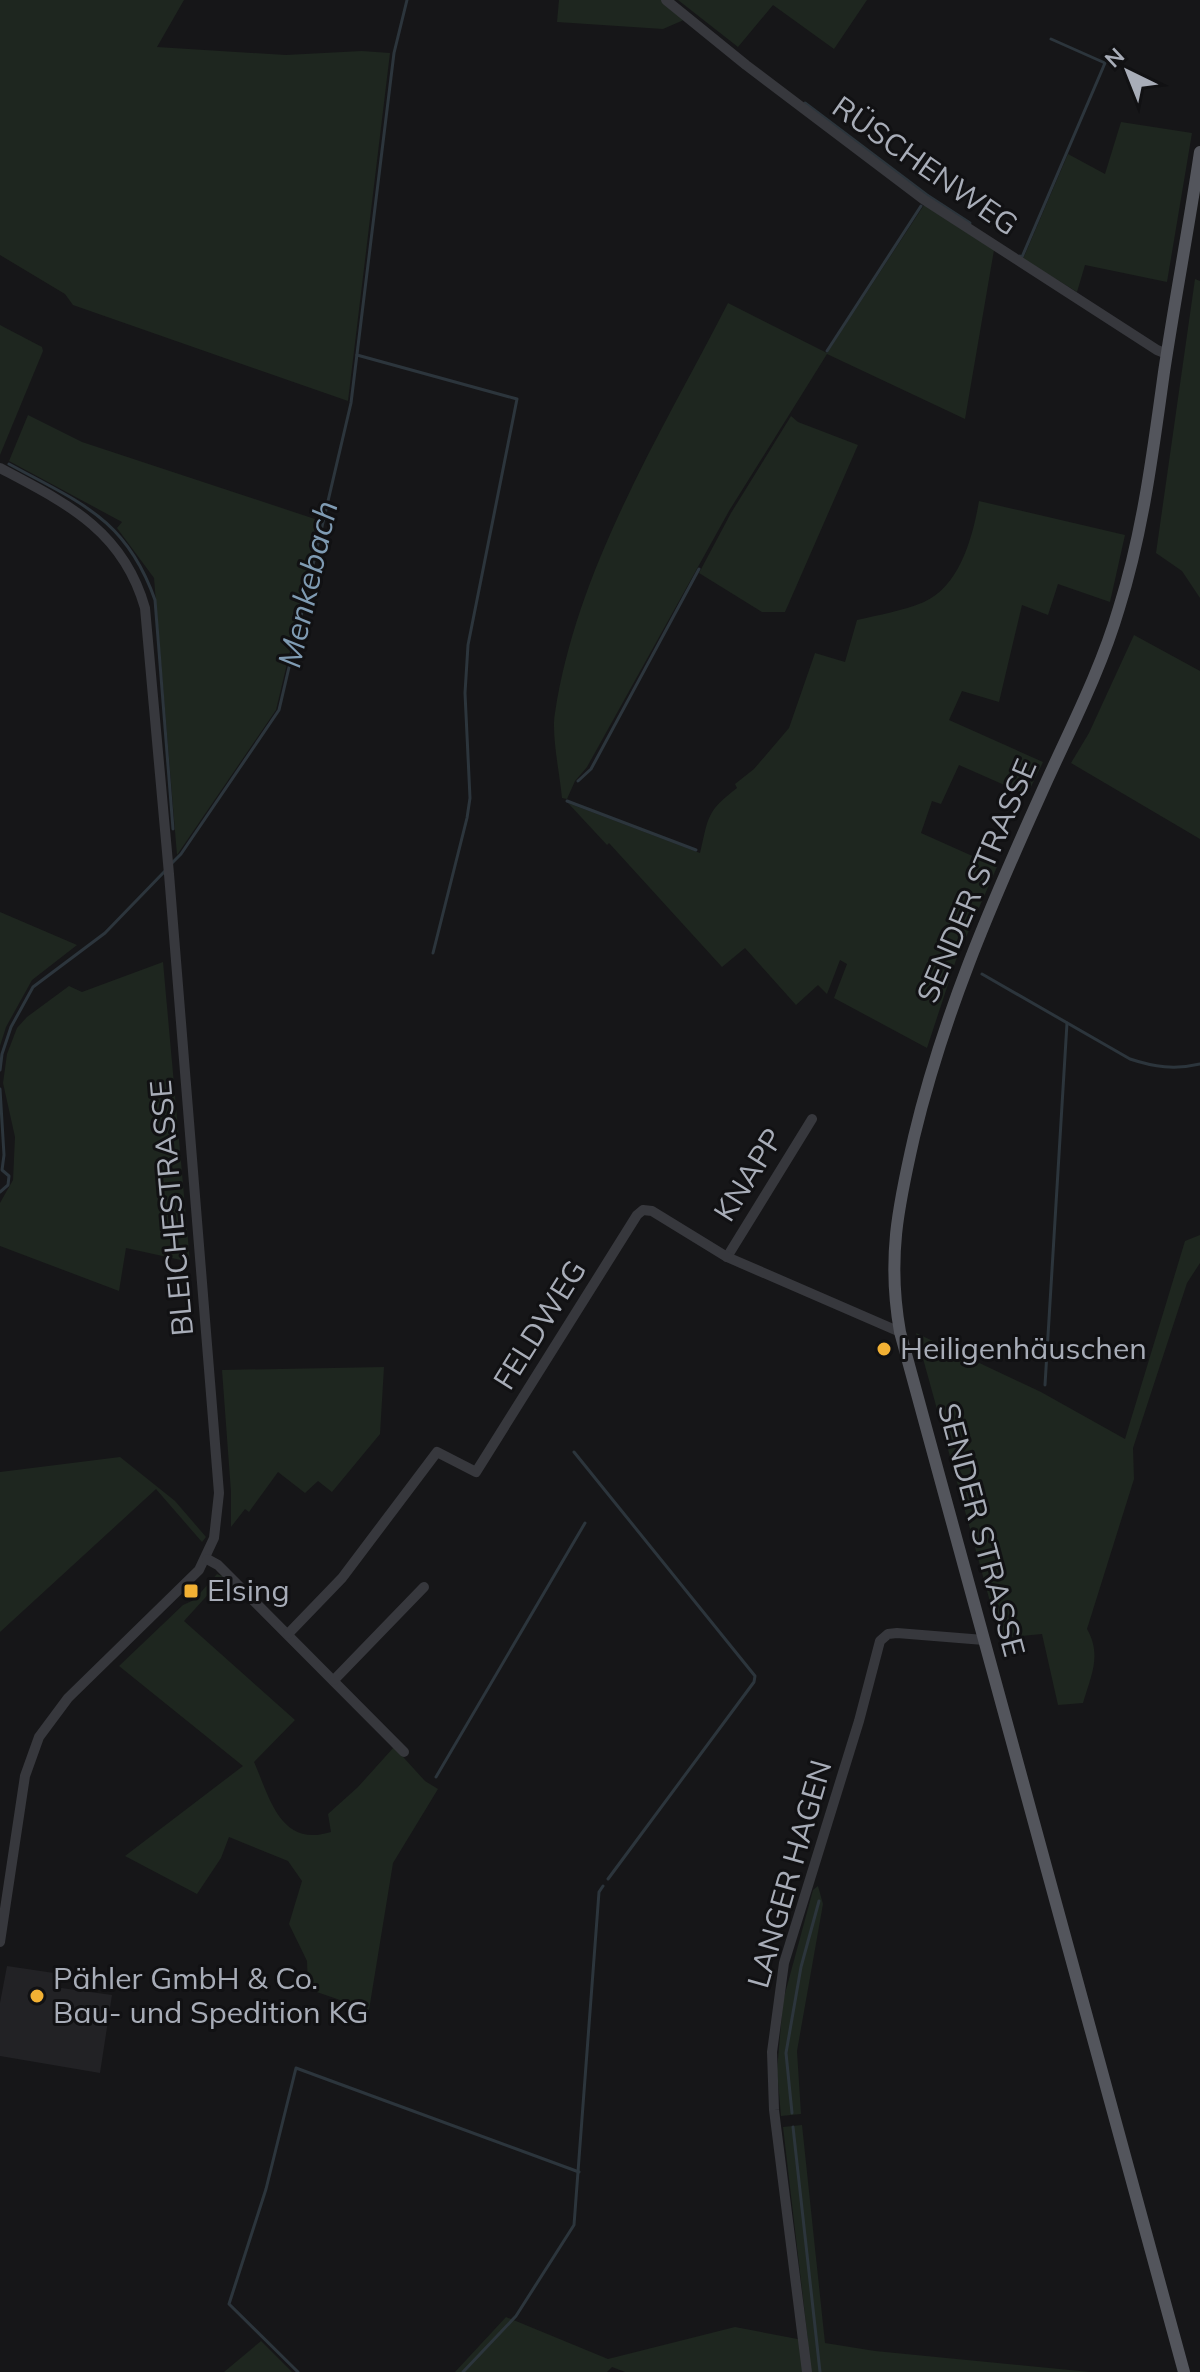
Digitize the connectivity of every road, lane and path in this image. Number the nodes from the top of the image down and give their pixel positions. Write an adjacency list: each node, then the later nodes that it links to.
1 (666, 0): 3 (street, RÜSCHENWEG)
2 (1200, 152): 3 (main road, SENDER STRASSE)
3 (1167, 354): 8 (main road, SENDER STRASSE)
4 (3, 469): 5 (street); 9 (street, BLEICHESTRASSE)
5 (0, 483)
6 (812, 1119): 7 (street, KNAPP)
7 (727, 1257): 8 (street, FELDWEG); 11 (street, FELDWEG)
8 (900, 1332): 12 (main road, SENDER STRASSE)
9 (207, 1559): 11 (street); 15 (street, BLEICHESTRASSE)
10 (424, 1587): 13 (street)
11 (288, 1634): 13 (street)
12 (984, 1640): 16 (street, LANGER HAGEN); 17 (main road, SENDER STRASSE)
13 (334, 1680): 14 (street)
14 (404, 1752)
15 (0, 1942)
16 (807, 2372)
17 (1184, 2372)

